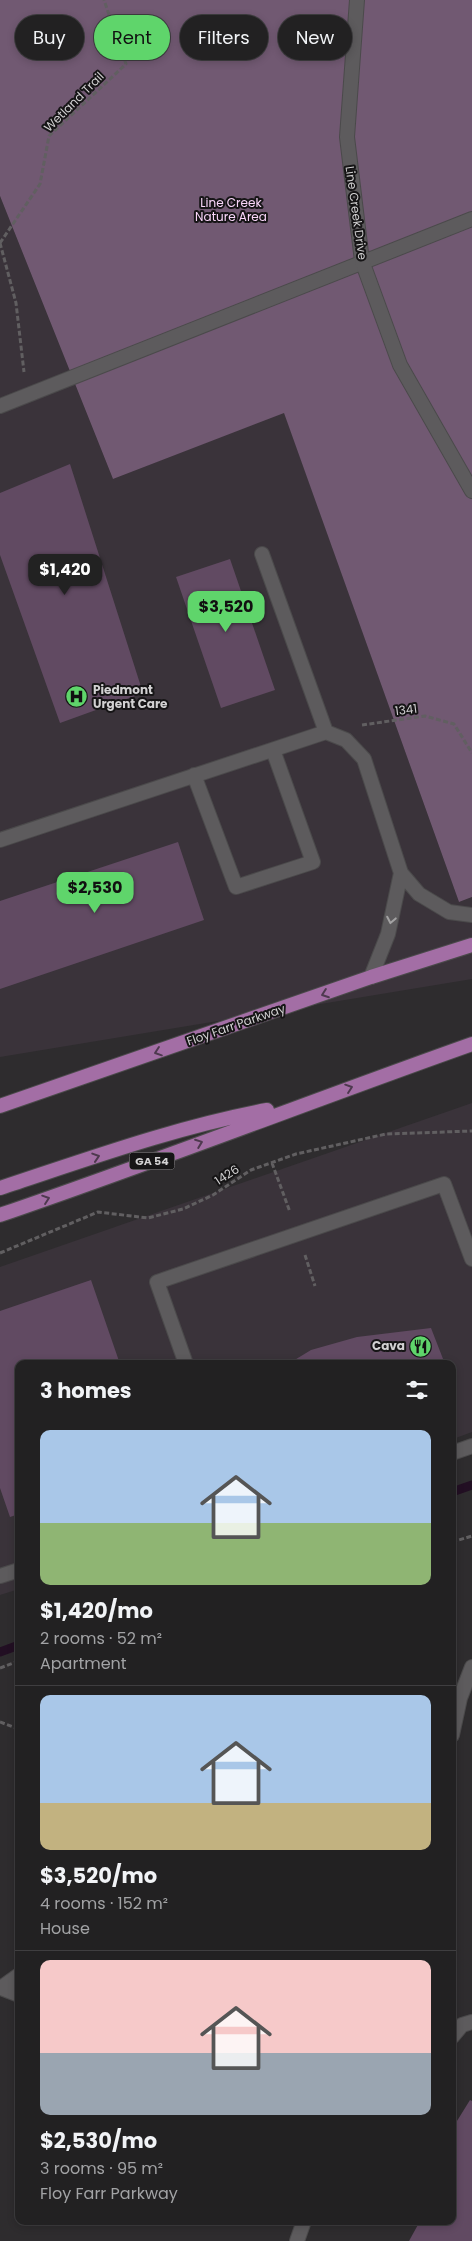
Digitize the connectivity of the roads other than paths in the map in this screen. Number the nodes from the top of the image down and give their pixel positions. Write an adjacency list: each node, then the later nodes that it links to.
1 (357, 0): 3 (street, Line Creek Drive)
2 (472, 219): 3 (street)
3 (362, 261): 4 (street); 5 (street, Line Creek Drive)
4 (0, 406)
5 (472, 491)
6 (262, 554): 7 (street)
7 (326, 732): 8 (street); 11 (street)
8 (273, 750): 9 (street); 9 (street)
9 (194, 775): 10 (street)
10 (0, 840)
11 (400, 873): 12 (street); 14 (street, one-way to 14)
12 (472, 915)
13 (472, 945): 14 (main road, Floy Farr Parkway)
14 (371, 977): 17 (main road, Floy Farr Parkway, one-way to 17)
15 (472, 1044): 16 (main road, GA 54, one-way to 15)
16 (302, 1104): 18 (main road, GA 54, one-way to 16); 19 (main road, GA 54, one-way to 16)
17 (0, 1106)
18 (0, 1188)
19 (0, 1215)
20 (472, 1259): 21 (street)
21 (185, 1360)
22 (472, 1446): 23 (street)
23 (456, 1452)
24 (15, 1571): 25 (street)
25 (0, 1576)
26 (472, 1667): 27 (street)
27 (456, 1697)
28 (15, 1979): 29 (street)
29 (1, 1988): 30 (street)
30 (15, 1993)
31 (303, 2225): 32 (street)
32 (297, 2241)

